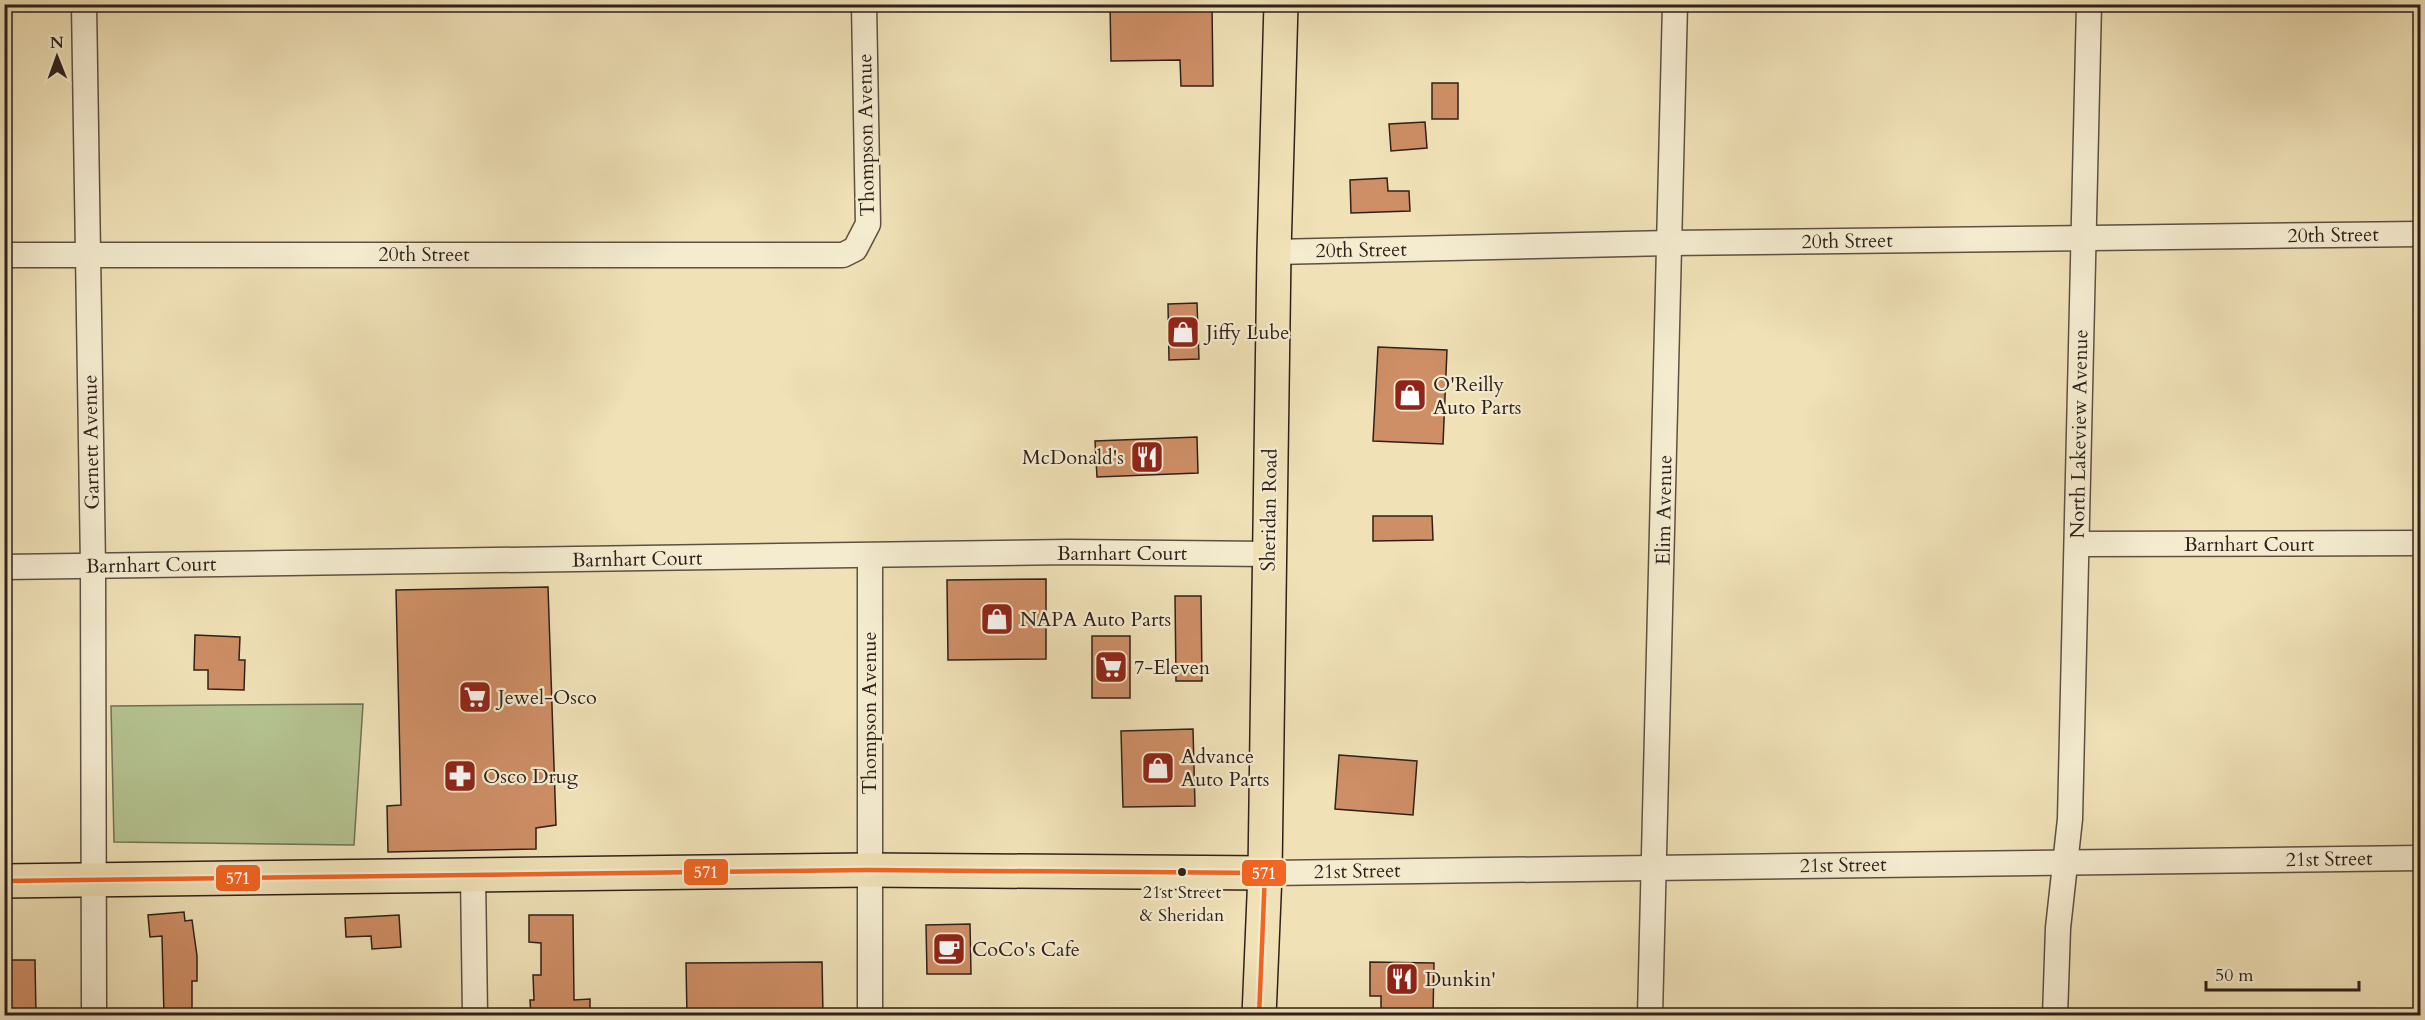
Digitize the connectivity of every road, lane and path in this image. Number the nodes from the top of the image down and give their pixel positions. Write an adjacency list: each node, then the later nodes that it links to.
1 (84, 4): 10 (street, Garnett Avenue)
2 (864, 4): 12 (street, Thompson Avenue)
3 (1281, 4): 9 (main road, Sheridan Road)
4 (1675, 4): 8 (street, Elim Avenue)
5 (2089, 4): 7 (street, North Lakeview Avenue)
6 (2421, 234): 7 (street, 20th Street)
7 (2084, 238): 8 (street, 20th Street); 14 (street, North Lakeview Avenue)
8 (1670, 243): 9 (street, 20th Street); 21 (street, Elim Avenue)
9 (1274, 252): 15 (main road, Sheridan Road)
10 (87, 254): 11 (street, 20th Street); 12 (street, 20th Street); 17 (street, Garnett Avenue)
11 (4, 255)
12 (843, 255)
13 (2421, 543): 14 (street, Barnhart Court)
14 (2077, 544): 20 (street, North Lakeview Avenue)
15 (1269, 554): 16 (street, Barnhart Court); 23 (main road, Sheridan Road)
16 (870, 556): 17 (street, Barnhart Court); 22 (street, Thompson Avenue)
17 (93, 566): 18 (street, Barnhart Court); 25 (street, Garnett Avenue)
18 (4, 567)
19 (2421, 858): 20 (street, 21st Street)
20 (2065, 863): 21 (street, 21st Street); 32 (street, North Lakeview Avenue)
21 (1654, 868): 23 (street, 21st Street); 31 (street, Elim Avenue)
22 (868, 870): 23 (main road); 24 (main road); 29 (street, Thompson Avenue)
23 (1265, 873): 30 (main road, Sheridan Road)
24 (473, 875): 25 (main road); 28 (street)
25 (92, 880): 26 (main road); 27 (street, Garnett Avenue)
26 (4, 881)
27 (94, 1016)
28 (476, 1016)
29 (870, 1016)
30 (1259, 1016)
31 (1650, 1016)
32 (2055, 1016)

